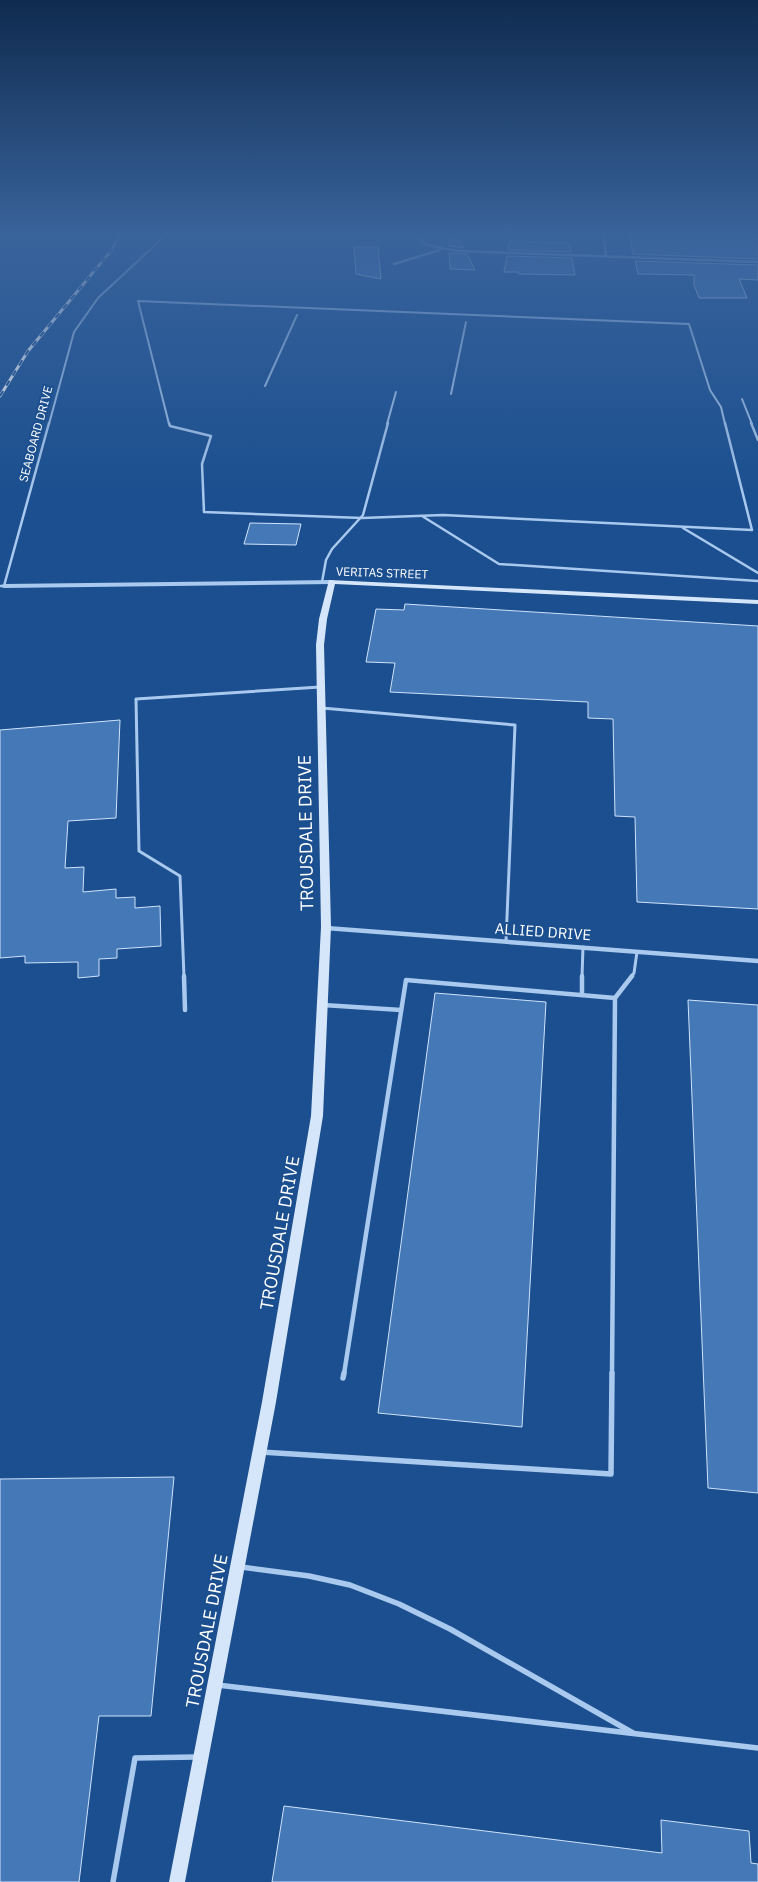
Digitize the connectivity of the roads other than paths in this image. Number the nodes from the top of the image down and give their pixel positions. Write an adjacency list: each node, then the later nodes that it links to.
1 (82, 321): 17 (lane, SEABOARD DRIVE)
2 (141, 321): 12 (lane)
3 (294, 321): 6 (lane)
4 (613, 321): 13 (lane)
5 (466, 322): 8 (lane)
6 (265, 386)
7 (396, 392): 12 (lane)
8 (451, 394)
9 (742, 400): 10 (lane)
10 (758, 440)
11 (422, 516): 12 (lane); 13 (lane); 15 (lane)
12 (362, 518): 16 (lane)
13 (682, 527): 14 (lane)
14 (758, 573)
15 (758, 581)
16 (327, 582): 17 (street, VERITAS STREET); 18 (street, VERITAS STREET); 19 (street, TROUSDALE DRIVE)
17 (2, 586)
18 (758, 602)
19 (320, 687): 20 (street, TROUSDALE DRIVE); 29 (lane)
20 (320, 708): 21 (street, TROUSDALE DRIVE); 22 (lane)
21 (326, 928): 22 (street, ALLIED DRIVE); 28 (street, TROUSDALE DRIVE)
22 (506, 941): 23 (street, ALLIED DRIVE)
23 (584, 947): 24 (street, ALLIED DRIVE); 26 (lane)
24 (637, 952): 25 (street, ALLIED DRIVE); 27 (lane)
25 (758, 961)
26 (582, 995): 27 (lane); 30 (lane)
27 (615, 998): 32 (lane)
28 (322, 1005): 30 (lane); 32 (street, TROUSDALE DRIVE)
29 (185, 1010)
30 (401, 1010): 31 (lane)
31 (343, 1378)
32 (259, 1452): 33 (street, TROUSDALE DRIVE)
33 (238, 1567): 34 (street, TROUSDALE DRIVE); 35 (lane)
34 (215, 1684): 35 (lane); 37 (street, TROUSDALE DRIVE)
35 (635, 1734): 36 (lane)
36 (758, 1748)
37 (201, 1757): 38 (lane); 39 (street, TROUSDALE DRIVE)
38 (113, 1882)
39 (177, 1882)

